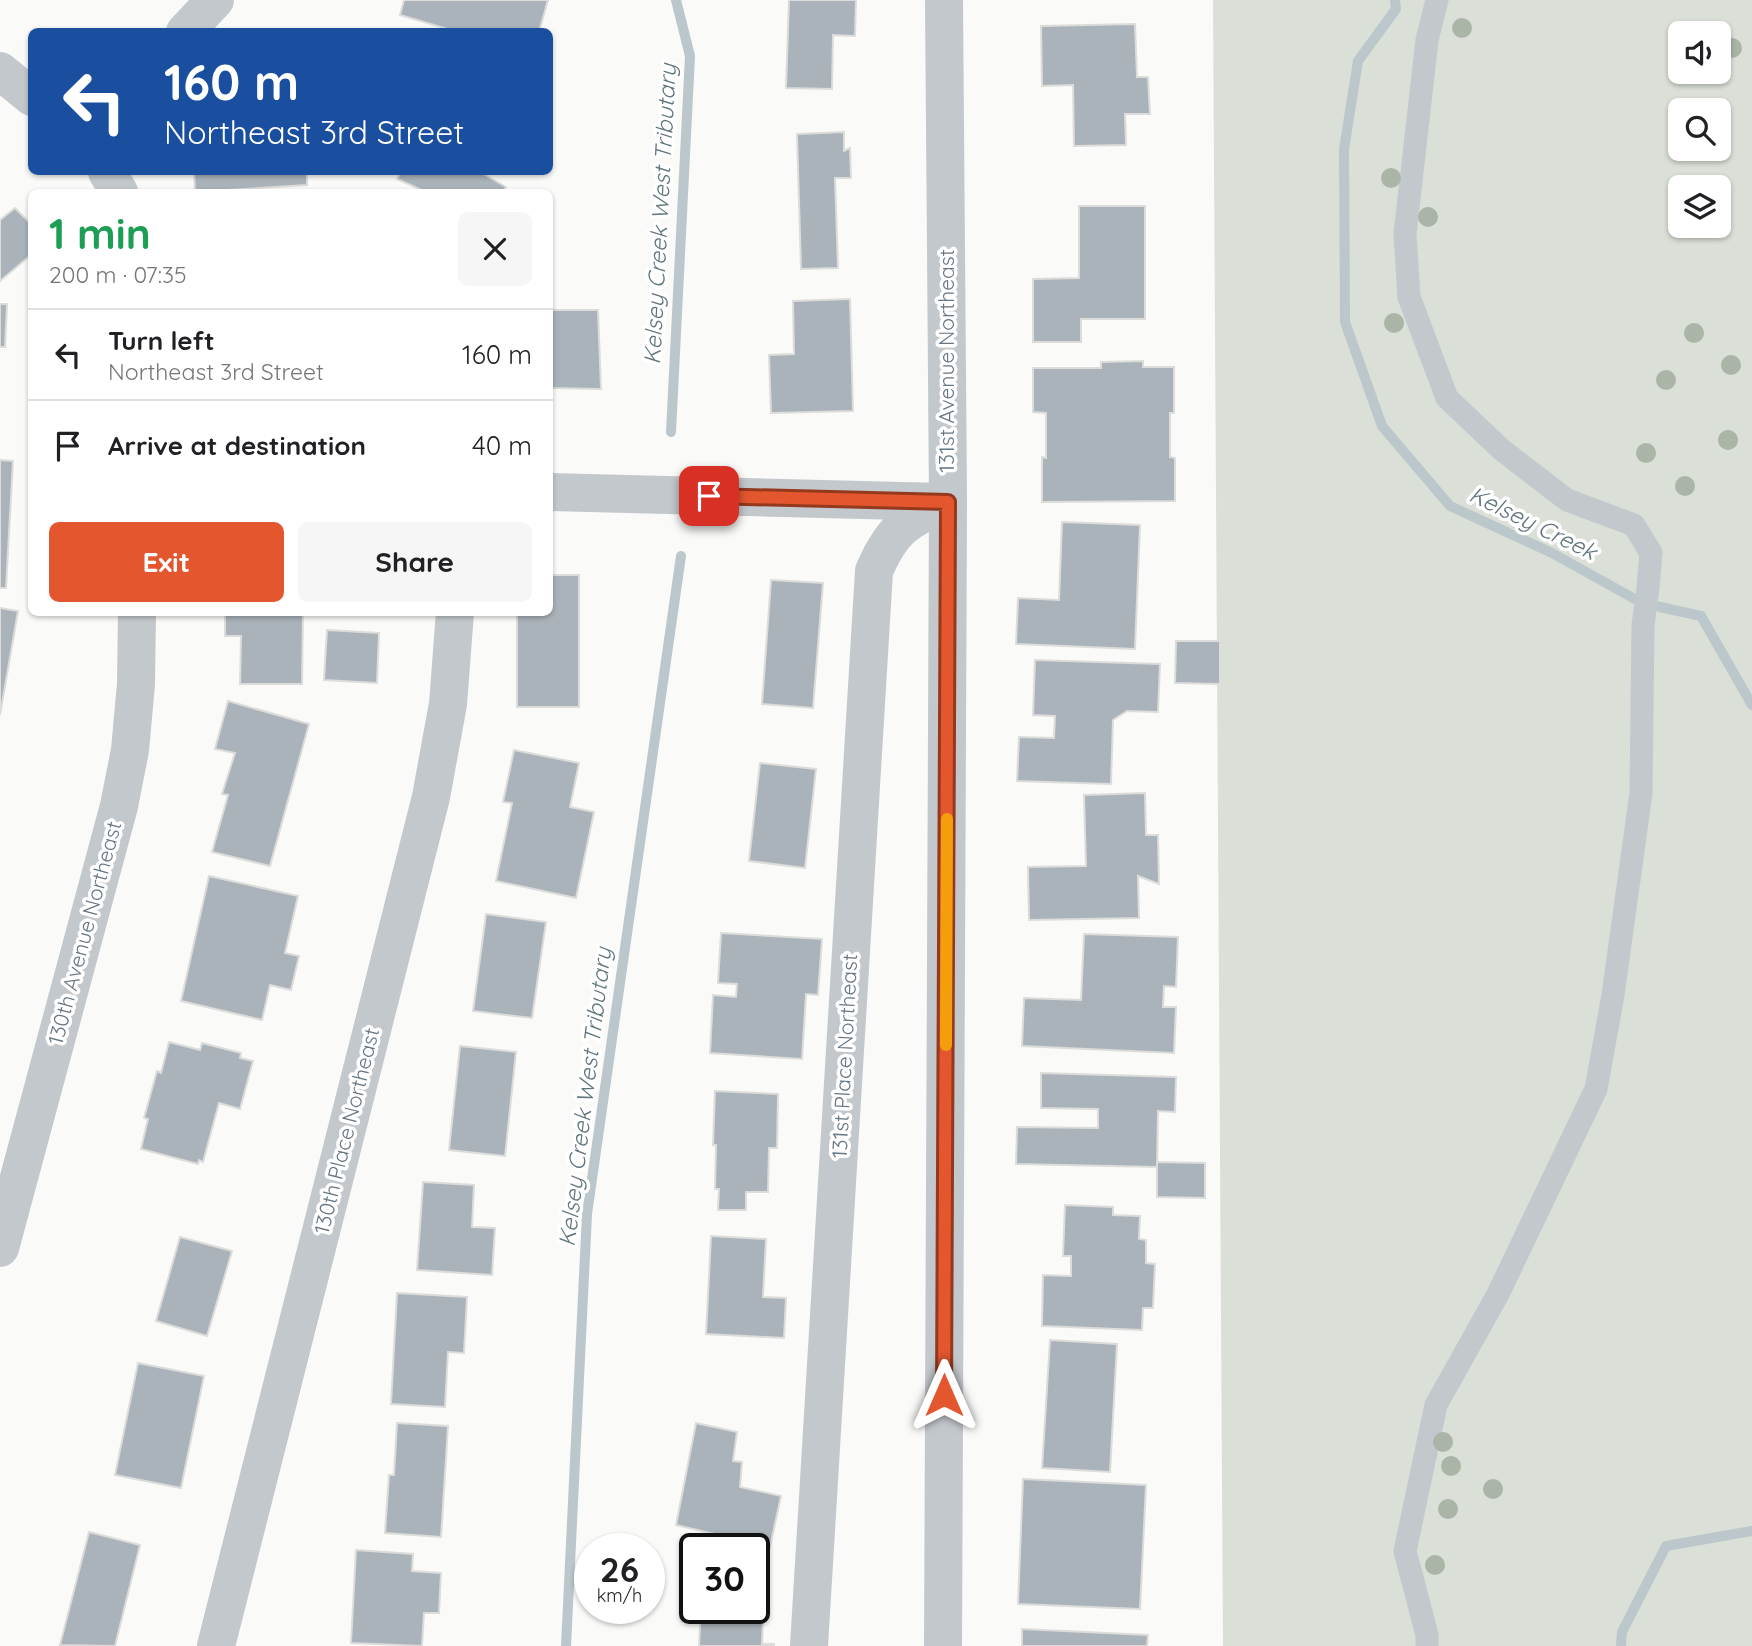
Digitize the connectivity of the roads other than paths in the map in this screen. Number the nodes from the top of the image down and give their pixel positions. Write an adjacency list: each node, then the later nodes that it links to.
1 (215, 0): 4 (street)
2 (944, 0): 8 (street, 131st Avenue Northeast)
3 (1437, 0): 15 (lane)
4 (189, 28)
5 (0, 71): 6 (street)
6 (28, 94)
7 (553, 492): 8 (street)
8 (948, 502): 13 (street, 131st Place Northeast); 14 (street, 131st Avenue Northeast)
9 (137, 616): 11 (street, 130th Avenue Northeast)
10 (455, 616): 12 (street, 130th Place Northeast)
11 (0, 1248)
12 (216, 1646)
13 (809, 1646)
14 (943, 1646)
15 (1427, 1646)

